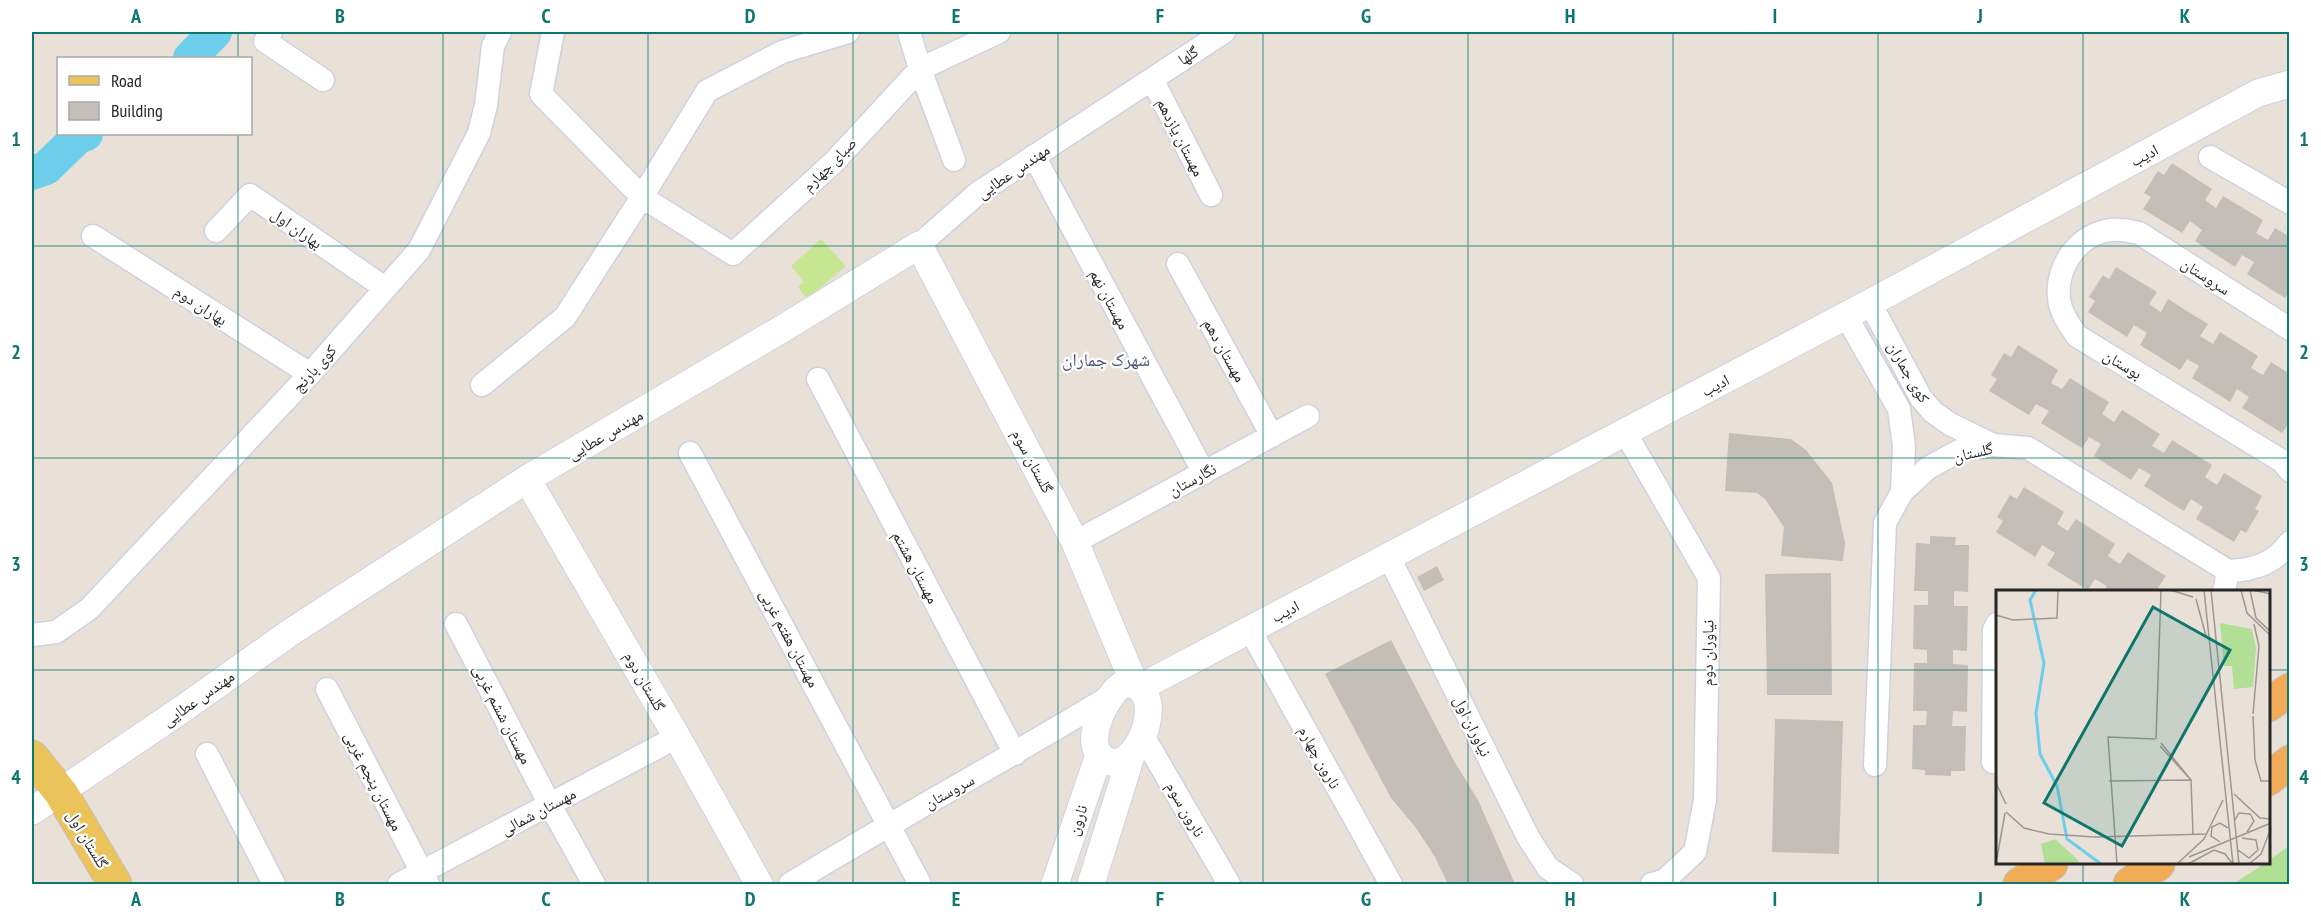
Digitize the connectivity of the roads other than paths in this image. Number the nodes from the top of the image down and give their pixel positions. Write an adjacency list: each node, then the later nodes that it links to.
1 (271, 32): 10 (street)
2 (500, 32): 23 (street, کوی بارنج)
3 (553, 32): 16 (street)
4 (848, 32): 16 (street)
5 (909, 32): 8 (street)
6 (999, 32): 8 (street)
7 (1224, 32): 9 (street, گلها)
8 (920, 69): 14 (street); 16 (street, صبای چهارم)
9 (1152, 79): 12 (street, مهندس عطایی); 15 (street, مهستان یازدهم)
10 (323, 80)
11 (2289, 84): 24 (street, ادیب)
12 (1034, 156): 21 (street, مهندس عطایی); 36 (street, مهستان نهم)
13 (2210, 157): 17 (street)
14 (954, 160)
15 (1211, 195)
16 (642, 197): 29 (street)
17 (2289, 203)
18 (2119, 229): 26 (street, سروستان); 35 (street, بوستان)
19 (216, 231): 23 (street, بهاران اول)
20 (93, 236): 27 (street, بهاران دوم)
21 (919, 245): 37 (street, مهندس عطایی); 39 (street, گلستان سوم)
22 (1178, 264): 32 (street, مهستان دهم)
23 (385, 288): 27 (street, کوی بارنج)
24 (1870, 303): 25 (street, ادیب); 33 (street, کوی جماران)
25 (1846, 316): 31 (street, ادیب); 38 (street, کوی جماران)
26 (2289, 329)
27 (310, 374): 46 (street, کوی بارنج)
28 (818, 380): 55 (street, مهستان هشتم)
29 (482, 385)
30 (1308, 416): 32 (street, نگارستان)
31 (1625, 432): 41 (street, ادیب); 69 (street, نیاوران دوم)
32 (1272, 436): 36 (street, نگارستان)
33 (1993, 445): 38 (street, گلستان); 42 (street, گلستان)
34 (690, 453): 65 (street, مهستان هفتم غربی)
35 (2289, 471)
36 (1204, 473): 39 (street, نگارستان)
37 (527, 479): 52 (street, گلستان دوم); 62 (street, مهندس عطایی)
38 (1902, 492): 60 (street, گلستان)
39 (1076, 542): 47 (street, گلستان سوم)
40 (2289, 542): 42 (street, گلستان)
41 (1389, 557): 45 (street, ادیب); 81 (street, نیاوران اول)
42 (2226, 581)
43 (456, 624): 63 (street, مهستان ششم غربی)
44 (1996, 626): 58 (street)
45 (1250, 630): 47 (street, ادیب); 80 (street, نارون چهارم)
46 (32, 635)
47 (1138, 685): 50 (street); 53 (street)
48 (327, 689): 68 (street, مهستان پنجم غربی)
49 (2289, 690): 51 (highway)
50 (1108, 697): 55 (street, سروستان); 56 (street)
51 (2270, 704)
52 (677, 737): 63 (street, مهستان شمالی); 74 (street, گلستان دوم)
53 (1137, 745): 56 (street); 78 (street, نارون); 79 (street, نارون سوم)
54 (207, 754): 71 (street)
55 (1015, 754): 65 (street, سروستان)
56 (1099, 755): 77 (street, نارون)
57 (32, 758): 62 (main road, گلستان اول)
58 (1993, 762)
59 (2289, 762): 61 (highway)
60 (1875, 765)
61 (2270, 776)
62 (61, 793): 64 (street, مهندس عطایی); 70 (main road, گلستان اول)
63 (550, 805): 68 (street, مهستان شمالی); 73 (street, مهستان ششم غربی)
64 (32, 811)
65 (889, 824): 75 (street, سروستان); 76 (street, مهستان هفتم غربی)
66 (2050, 865): 82 (highway)
67 (2157, 865): 83 (highway)
68 (424, 878): 72 (street, مهستان شمالی)
69 (1658, 883)
70 (115, 885)
71 (274, 885)
72 (399, 885)
73 (594, 885)
74 (759, 885)
75 (790, 885)
76 (920, 885)
77 (1055, 885)
78 (1091, 885)
79 (1229, 885)
80 (1391, 885)
81 (1572, 885)
82 (2020, 885)
83 (2130, 885)

